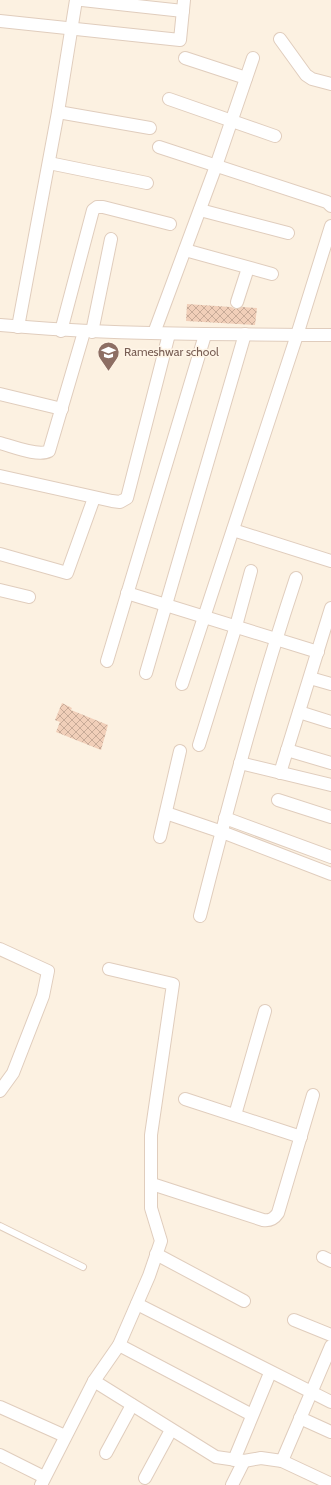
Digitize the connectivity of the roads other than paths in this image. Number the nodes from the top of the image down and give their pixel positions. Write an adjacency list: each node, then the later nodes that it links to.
1 (76, 0): 5 (street)
2 (82, 0): 3 (street)
3 (183, 5): 5 (street)
4 (0, 21): 5 (street)
5 (72, 29): 12 (street)
6 (280, 39): 10 (street)
7 (185, 58): 9 (street)
8 (253, 58): 9 (street)
9 (246, 78): 13 (street)
10 (331, 84)
11 (169, 99): 13 (street)
12 (58, 112): 14 (street); 17 (street)
13 (231, 121): 15 (street); 18 (street)
14 (150, 128)
15 (275, 136)
16 (159, 147): 18 (street)
17 (49, 163): 19 (street); 32 (street)
18 (216, 166): 20 (street); 21 (street)
19 (147, 183)
20 (331, 206)
21 (200, 210): 24 (street); 26 (street)
22 (170, 224): 33 (street)
23 (331, 226): 27 (street)
24 (288, 233)
25 (111, 238): 34 (street)
26 (185, 250): 28 (street); 35 (street)
27 (326, 259): 39 (street)
28 (248, 268): 29 (street); 30 (street)
29 (272, 274)
30 (237, 302)
31 (0, 325): 32 (street)
32 (18, 327): 33 (street)
33 (61, 331): 34 (street)
34 (88, 332): 35 (street); 42 (street)
35 (154, 333): 36 (street)
36 (169, 334): 38 (street); 45 (street)
37 (245, 334): 38 (street); 39 (street); 54 (street)
38 (205, 335): 52 (street)
39 (297, 335): 40 (street); 46 (street)
40 (331, 335)
41 (0, 394): 42 (street)
42 (62, 409): 43 (street)
43 (0, 443)
44 (0, 476): 45 (street)
45 (94, 498): 47 (street)
46 (233, 530): 48 (street); 56 (street)
47 (0, 554)
48 (331, 560)
49 (251, 571): 57 (street)
50 (296, 578): 58 (street)
51 (0, 590): 53 (street)
52 (127, 592): 54 (street); 60 (street)
53 (29, 597)
54 (166, 605): 56 (street); 61 (street)
55 (331, 608): 59 (street)
56 (204, 616): 57 (street); 63 (street)
57 (236, 626): 58 (street); 67 (street)
58 (276, 639): 59 (street); 70 (street)
59 (324, 645): 62 (street)
60 (107, 661)
61 (146, 673)
62 (310, 678): 64 (street); 65 (street)
63 (182, 684)
64 (331, 684)
65 (299, 712): 66 (street); 68 (street)
66 (331, 722)
67 (199, 745)
68 (287, 750): 71 (street); 72 (street)
69 (180, 751): 75 (street)
70 (240, 763): 72 (street); 77 (street)
71 (331, 763)
72 (280, 773): 73 (street)
73 (331, 786)
74 (278, 800): 76 (street)
75 (166, 814): 78 (street); 79 (street)
76 (331, 817)
77 (226, 818): 78 (street); 80 (street)
78 (222, 832): 81 (street); 82 (street)
79 (160, 837)
80 (331, 858)
81 (331, 874)
82 (200, 916)
83 (0, 949): 86 (street)
84 (109, 969): 91 (street)
85 (265, 1011): 89 (street)
86 (0, 1091)
87 (313, 1095): 90 (street)
88 (185, 1099): 89 (street)
89 (234, 1115): 90 (street)
90 (301, 1137): 91 (street)
91 (152, 1184): 93 (street)
92 (0, 1226): 94 (lane)
93 (156, 1254): 95 (street); 96 (street)
94 (83, 1267)
95 (244, 1301)
96 (137, 1304): 99 (street); 101 (street)
97 (294, 1320): 98 (street)
98 (331, 1335)
99 (119, 1345): 102 (street); 107 (street)
100 (331, 1346): 103 (street)
101 (270, 1373): 103 (street); 107 (street)
102 (94, 1381): 105 (street); 111 (street)
103 (311, 1393): 104 (street); 108 (street)
104 (331, 1402)
105 (132, 1405): 109 (street); 112 (street)
106 (0, 1407): 111 (street)
107 (252, 1416): 114 (street)
108 (300, 1418): 110 (street); 115 (street)
109 (172, 1430): 114 (street); 116 (street)
110 (331, 1432)
111 (65, 1436): 117 (street)
112 (106, 1453)
113 (0, 1455): 117 (street)
114 (239, 1460): 115 (street); 119 (street)
115 (282, 1461): 118 (street)
116 (145, 1478)
117 (42, 1481)
118 (331, 1484)
119 (232, 1485)

